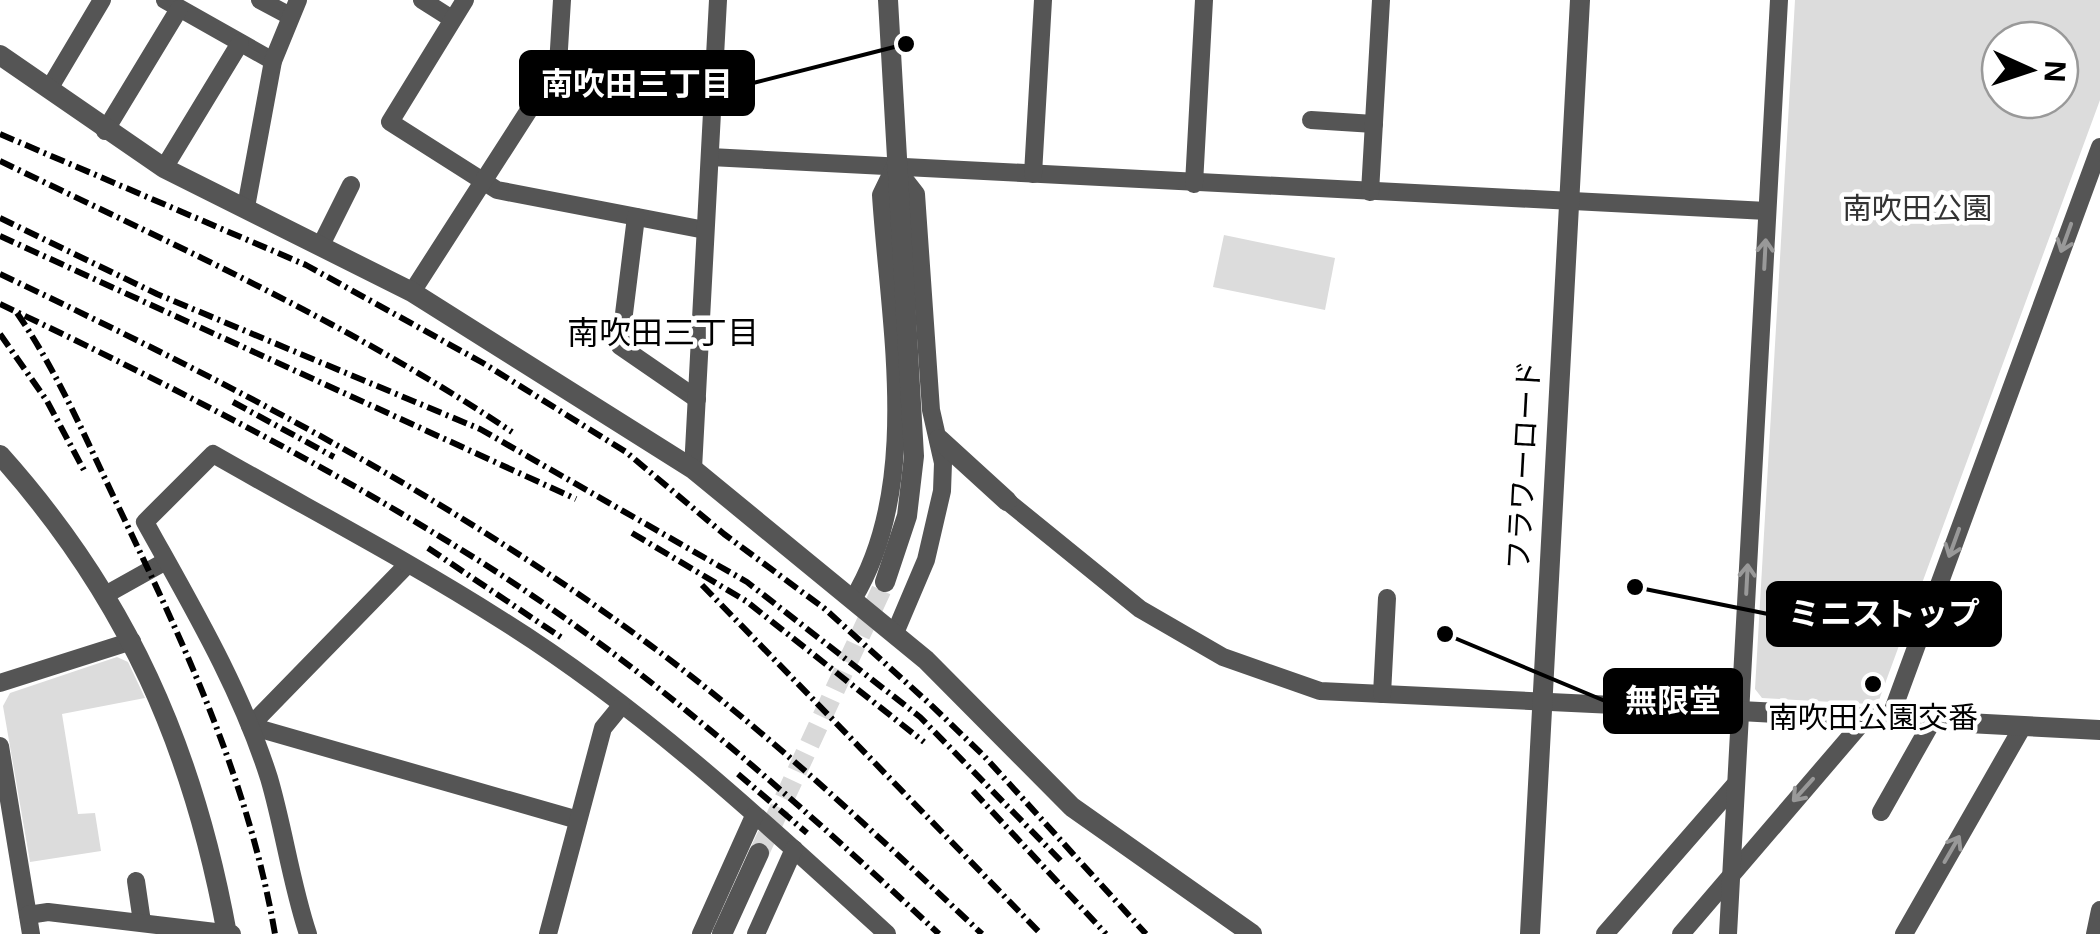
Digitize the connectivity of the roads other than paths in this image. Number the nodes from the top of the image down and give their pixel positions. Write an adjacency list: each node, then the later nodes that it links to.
1 (102, 0): 19 (street)
2 (260, 0): 14 (street)
3 (422, 0): 15 (street)
4 (464, 0): 15 (street)
5 (562, 0): 28 (street)
6 (718, 0): 24 (street)
7 (888, 0): 25 (street)
8 (1044, 0): 27 (street)
9 (1204, 0): 29 (street)
10 (1381, 0): 21 (street)
11 (1580, 0): 32 (street, フラワーロード)
12 (1779, 0): 34 (street)
13 (182, 5): 16 (street); 22 (street)
14 (294, 8): 18 (street)
15 (452, 20): 28 (street)
16 (240, 43): 18 (street); 26 (street)
17 (0, 55): 19 (street)
18 (273, 61): 33 (street)
19 (49, 89): 22 (street)
20 (1310, 120): 21 (street)
21 (1374, 124): 31 (street)
22 (106, 131): 26 (street)
23 (2100, 147): 58 (street, one-way to 58)
24 (710, 157): 25 (street); 36 (street)
25 (895, 166): 27 (street); 40 (street); 46 (street); 49 (street)
26 (164, 168): 33 (street)
27 (1033, 174): 29 (street)
28 (483, 181): 35 (street); 38 (street)
29 (1194, 184): 31 (street)
30 (351, 185): 37 (street)
31 (1370, 192): 32 (street)
32 (1568, 203): 34 (street); 54 (street, フラワーロード)
33 (246, 207): 37 (street)
34 (1768, 211): 56 (street, one-way to 34)
35 (636, 218): 36 (street); 39 (street)
36 (706, 230): 39 (street)
37 (321, 245): 38 (street)
38 (412, 292): 42 (street)
39 (696, 399): 42 (street)
40 (939, 440): 43 (street); 50 (street)
41 (0, 454): 47 (street)
42 (692, 468): 49 (street)
43 (1007, 502): 53 (street)
44 (166, 561): 45 (street); 47 (street); 60 (street)
45 (407, 565): 55 (street); 60 (street)
46 (885, 582)
47 (107, 594): 51 (street)
48 (1387, 598): 53 (street)
49 (852, 599): 50 (street)
50 (895, 633): 83 (street)
51 (132, 641): 52 (street); 75 (street)
52 (0, 683)
53 (1382, 694): 54 (street)
54 (1542, 700): 56 (street); 84 (street, フラワーロード)
55 (620, 706): 66 (street); 67 (street)
56 (1740, 711): 57 (street); 64 (street)
57 (1868, 717): 58 (street); 70 (street, one-way to 70)
58 (1890, 718): 59 (street)
59 (1933, 720): 61 (street); 65 (street)
60 (250, 726): 67 (street); 77 (street)
61 (2023, 726): 62 (street); 88 (street, one-way to 61)
62 (2100, 730)
63 (0, 746): 73 (street)
64 (1735, 786): 70 (street); 85 (street)
65 (1881, 812)
66 (754, 816): 68 (street); 79 (street)
67 (578, 820): 78 (street)
68 (794, 849): 81 (street); 82 (street)
69 (759, 852): 80 (street)
70 (1729, 873): 86 (street); 87 (street)
71 (136, 880): 74 (street)
72 (2100, 910): 89 (street)
73 (28, 915): 74 (street); 76 (street)
74 (142, 922): 75 (street)
75 (229, 933)
76 (32, 934)
77 (308, 934)
78 (548, 934)
79 (702, 934)
80 (722, 934)
81 (756, 934)
82 (887, 934)
83 (1252, 934)
84 (1530, 934)
85 (1605, 934)
86 (1682, 934)
87 (1728, 934)
88 (1904, 934)
89 (2095, 934)

